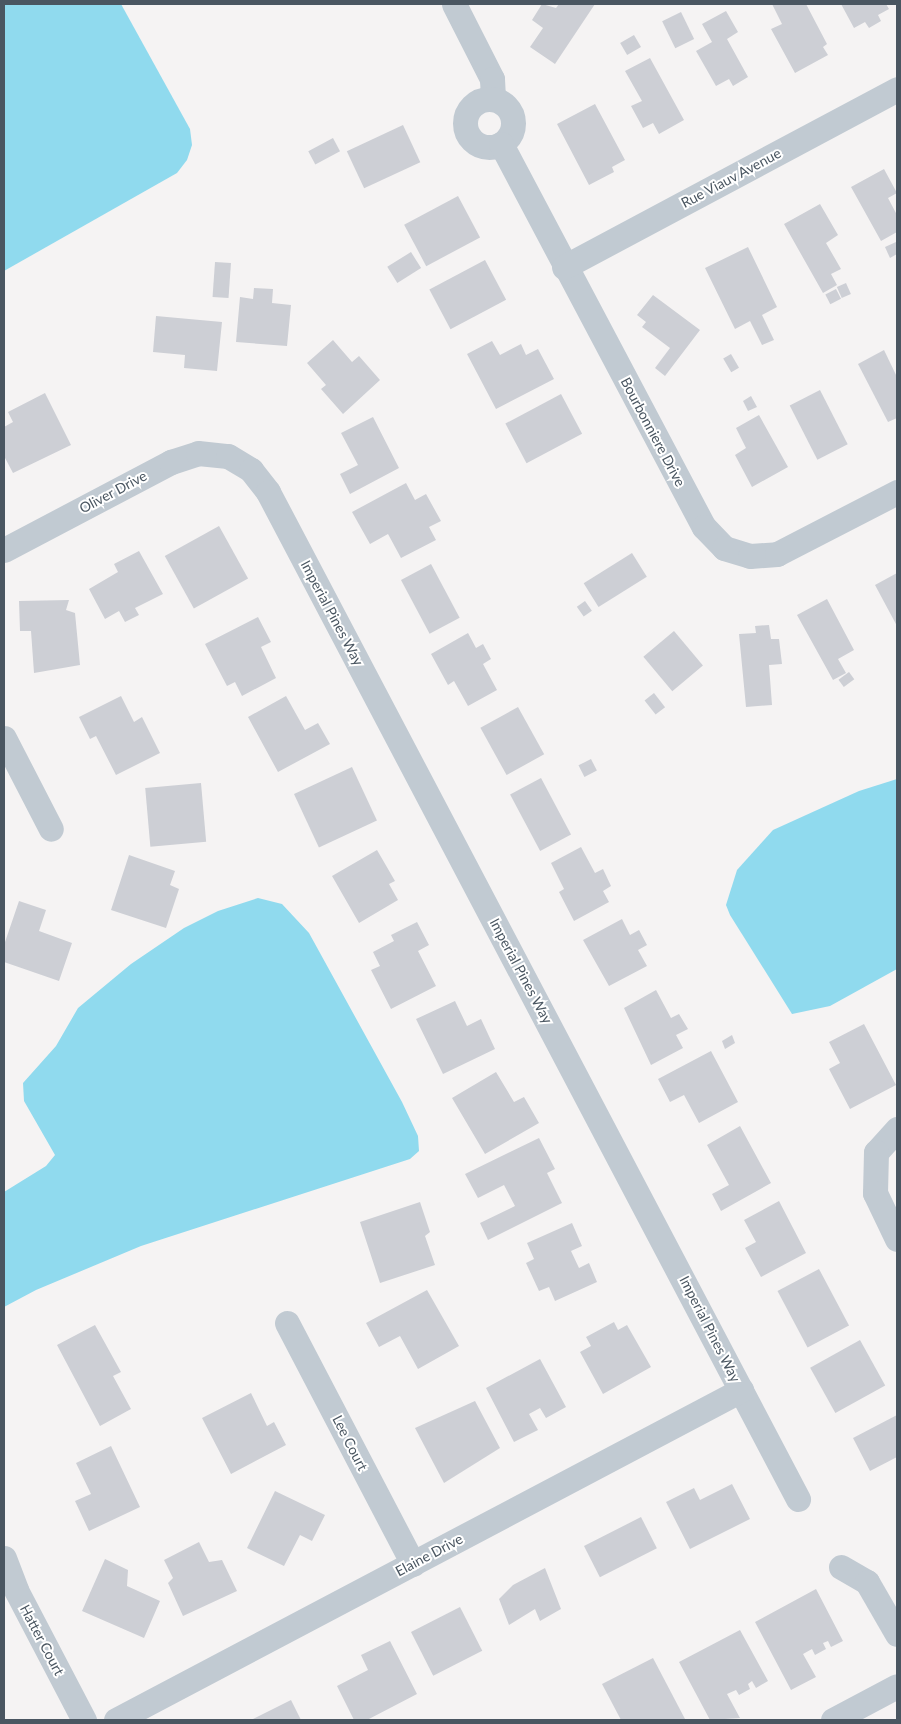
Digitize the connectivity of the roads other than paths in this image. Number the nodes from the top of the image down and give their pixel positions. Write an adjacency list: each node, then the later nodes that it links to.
1 (454, 4): 3 (street)
2 (897, 89): 5 (street, Rue Viauv Avenue)
3 (493, 100): 4 (street); 4 (street)
4 (501, 144): 5 (street, Bourbonniere Drive)
5 (564, 267): 7 (street, Bourbonniere Drive)
6 (228, 456): 8 (street, Oliver Drive); 14 (street, Imperial Pines Way)
7 (897, 492)
8 (4, 550)
9 (4, 738): 10 (street)
10 (51, 829)
11 (897, 1129): 12 (street)
12 (897, 1238)
13 (287, 1323): 17 (street, Lee Court)
14 (741, 1390): 15 (street, Imperial Pines Way); 17 (street, Elaine Drive)
15 (798, 1499)
16 (4, 1558): 21 (street, Hatter Court)
17 (413, 1564): 22 (street, Elaine Drive)
18 (841, 1567): 19 (street)
19 (897, 1634)
20 (897, 1686): 23 (street)
21 (84, 1720)
22 (116, 1720)
23 (833, 1720)

